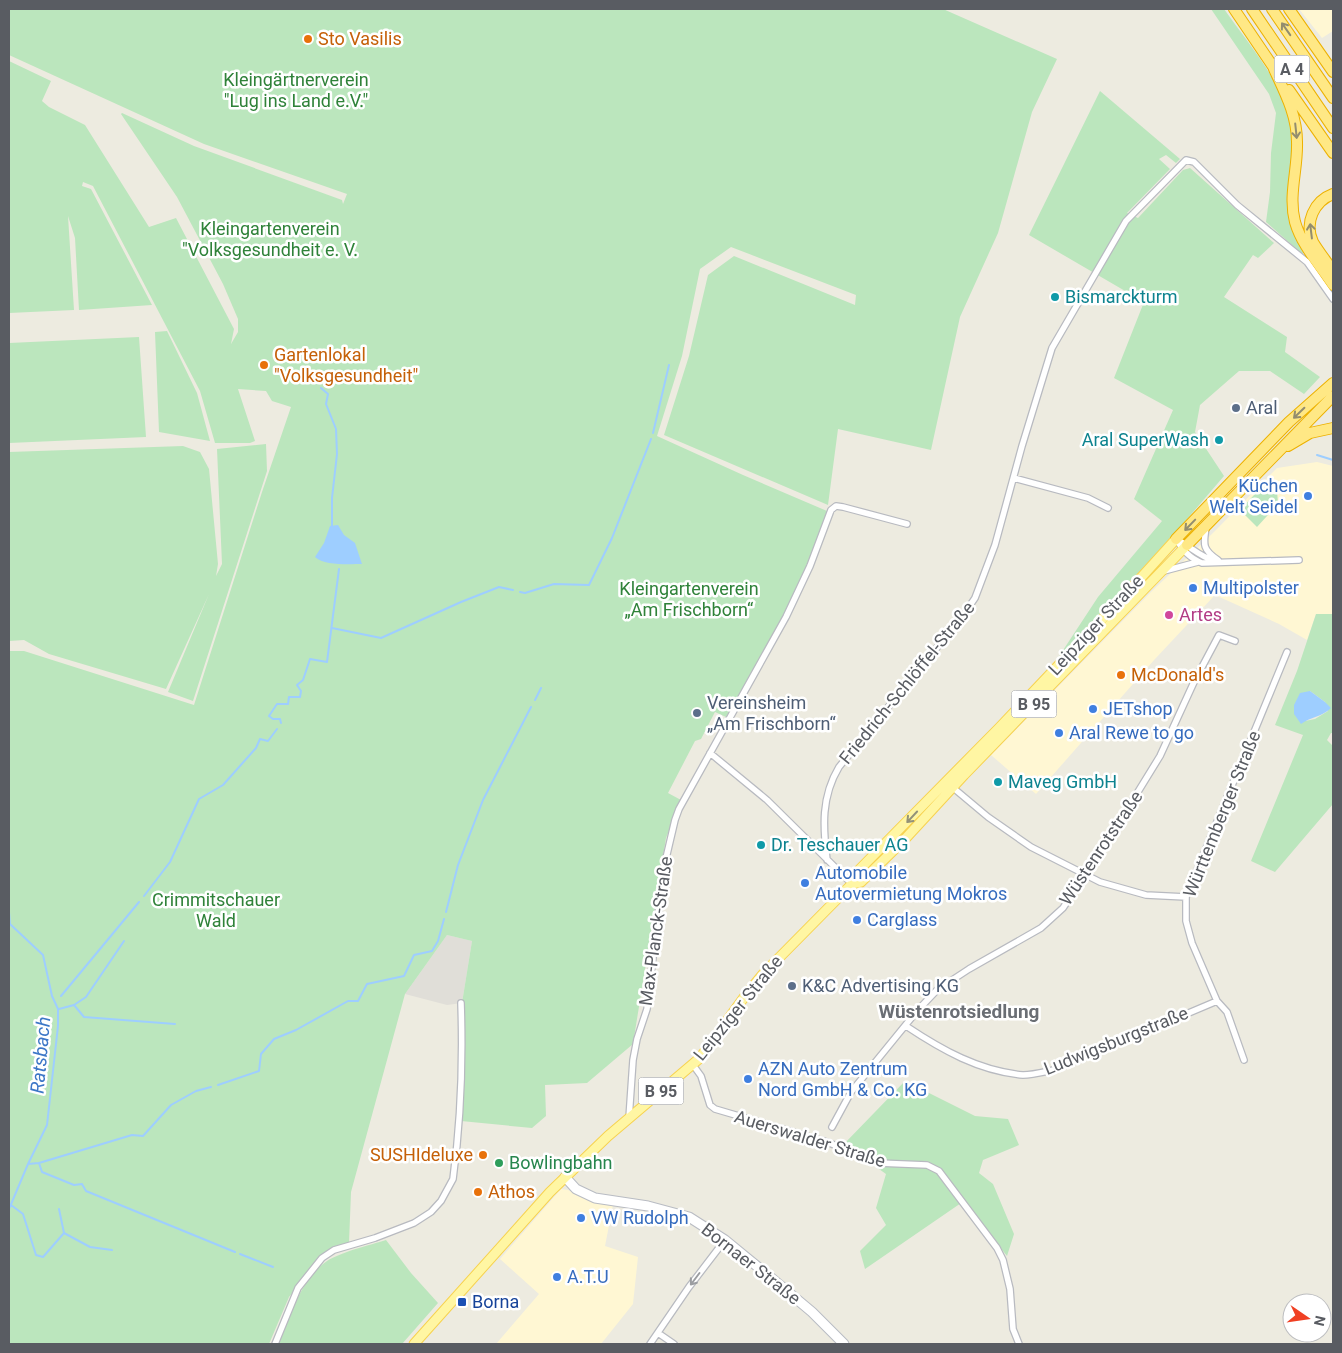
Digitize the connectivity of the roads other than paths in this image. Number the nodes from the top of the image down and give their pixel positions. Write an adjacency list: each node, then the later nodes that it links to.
1 (1234, 9): 5 (highway)
2 (1252, 9): 8 (highway, A 4)
3 (1272, 9): 7 (highway, A 4, one-way to 3)
4 (1289, 9): 6 (highway)
5 (1274, 69): 9 (highway); 12 (highway, one-way to 12)
6 (1333, 72)
7 (1333, 98)
8 (1333, 128)
9 (1333, 153)
10 (1333, 194): 11 (highway, one-way to 10)
11 (1333, 271)
12 (1333, 285)
13 (1333, 299): 18 (street, Friedrich-Schlöffel-Straße)
14 (1333, 383): 22 (highway, Leipziger Straße / B 95, one-way to 22)
15 (1333, 396): 17 (highway, Leipziger Straße / B 95)
16 (1333, 428): 17 (highway)
17 (1273, 457): 21 (highway, Leipziger Straße / B 95)
18 (1014, 478): 19 (street); 32 (street, Friedrich-Schlöffel-Straße)
19 (1108, 508)
20 (907, 524): 30 (street, Max-Planck-Straße)
21 (1207, 524): 23 (highway, Leipziger Straße / B 95); 26 (street)
22 (1176, 539): 23 (street); 31 (main road, Leipziger Straße / B 95)
23 (1185, 547): 25 (street); 26 (street); 27 (main road, Leipziger Straße / B 95)
24 (1299, 560): 26 (street)
25 (1199, 562): 26 (street); 27 (street)
26 (1222, 562)
27 (1162, 572): 31 (main road, Leipziger Straße / B 95)
28 (1235, 641): 33 (street, Wüstenrotstraße)
29 (1287, 652): 35 (street, Württemberger Straße)
30 (710, 753): 32 (street); 41 (street, Max-Planck-Straße)
31 (949, 785): 33 (street); 34 (main road, Leipziger Straße / B 95)
32 (827, 860): 34 (street)
33 (1085, 874): 35 (street); 38 (street, Wüstenrotstraße)
34 (852, 884): 40 (main road, Leipziger Straße / B 95)
35 (1186, 897): 36 (street, Württemberger Straße)
36 (1217, 1001): 38 (street, Ludwigsburgstraße); 39 (street, Württemberger Straße)
37 (460, 1003): 46 (street)
38 (906, 1026): 42 (street, Wüstenrotstraße)
39 (1244, 1060)
40 (693, 1065): 41 (main road, Leipziger Straße / B 95); 51 (street, Auerswalder Straße)
41 (630, 1118): 43 (main road, Leipziger Straße / B 95)
42 (832, 1126)
43 (565, 1177): 44 (main road, Bornaer Straße); 47 (main road, Leipziger Straße / B 95)
44 (725, 1240): 45 (street, one-way to 45); 50 (main road, Bornaer Straße)
45 (658, 1333): 48 (street); 49 (street)
46 (275, 1344)
47 (414, 1344)
48 (650, 1344)
49 (674, 1344)
50 (844, 1344)
51 (1019, 1344)

